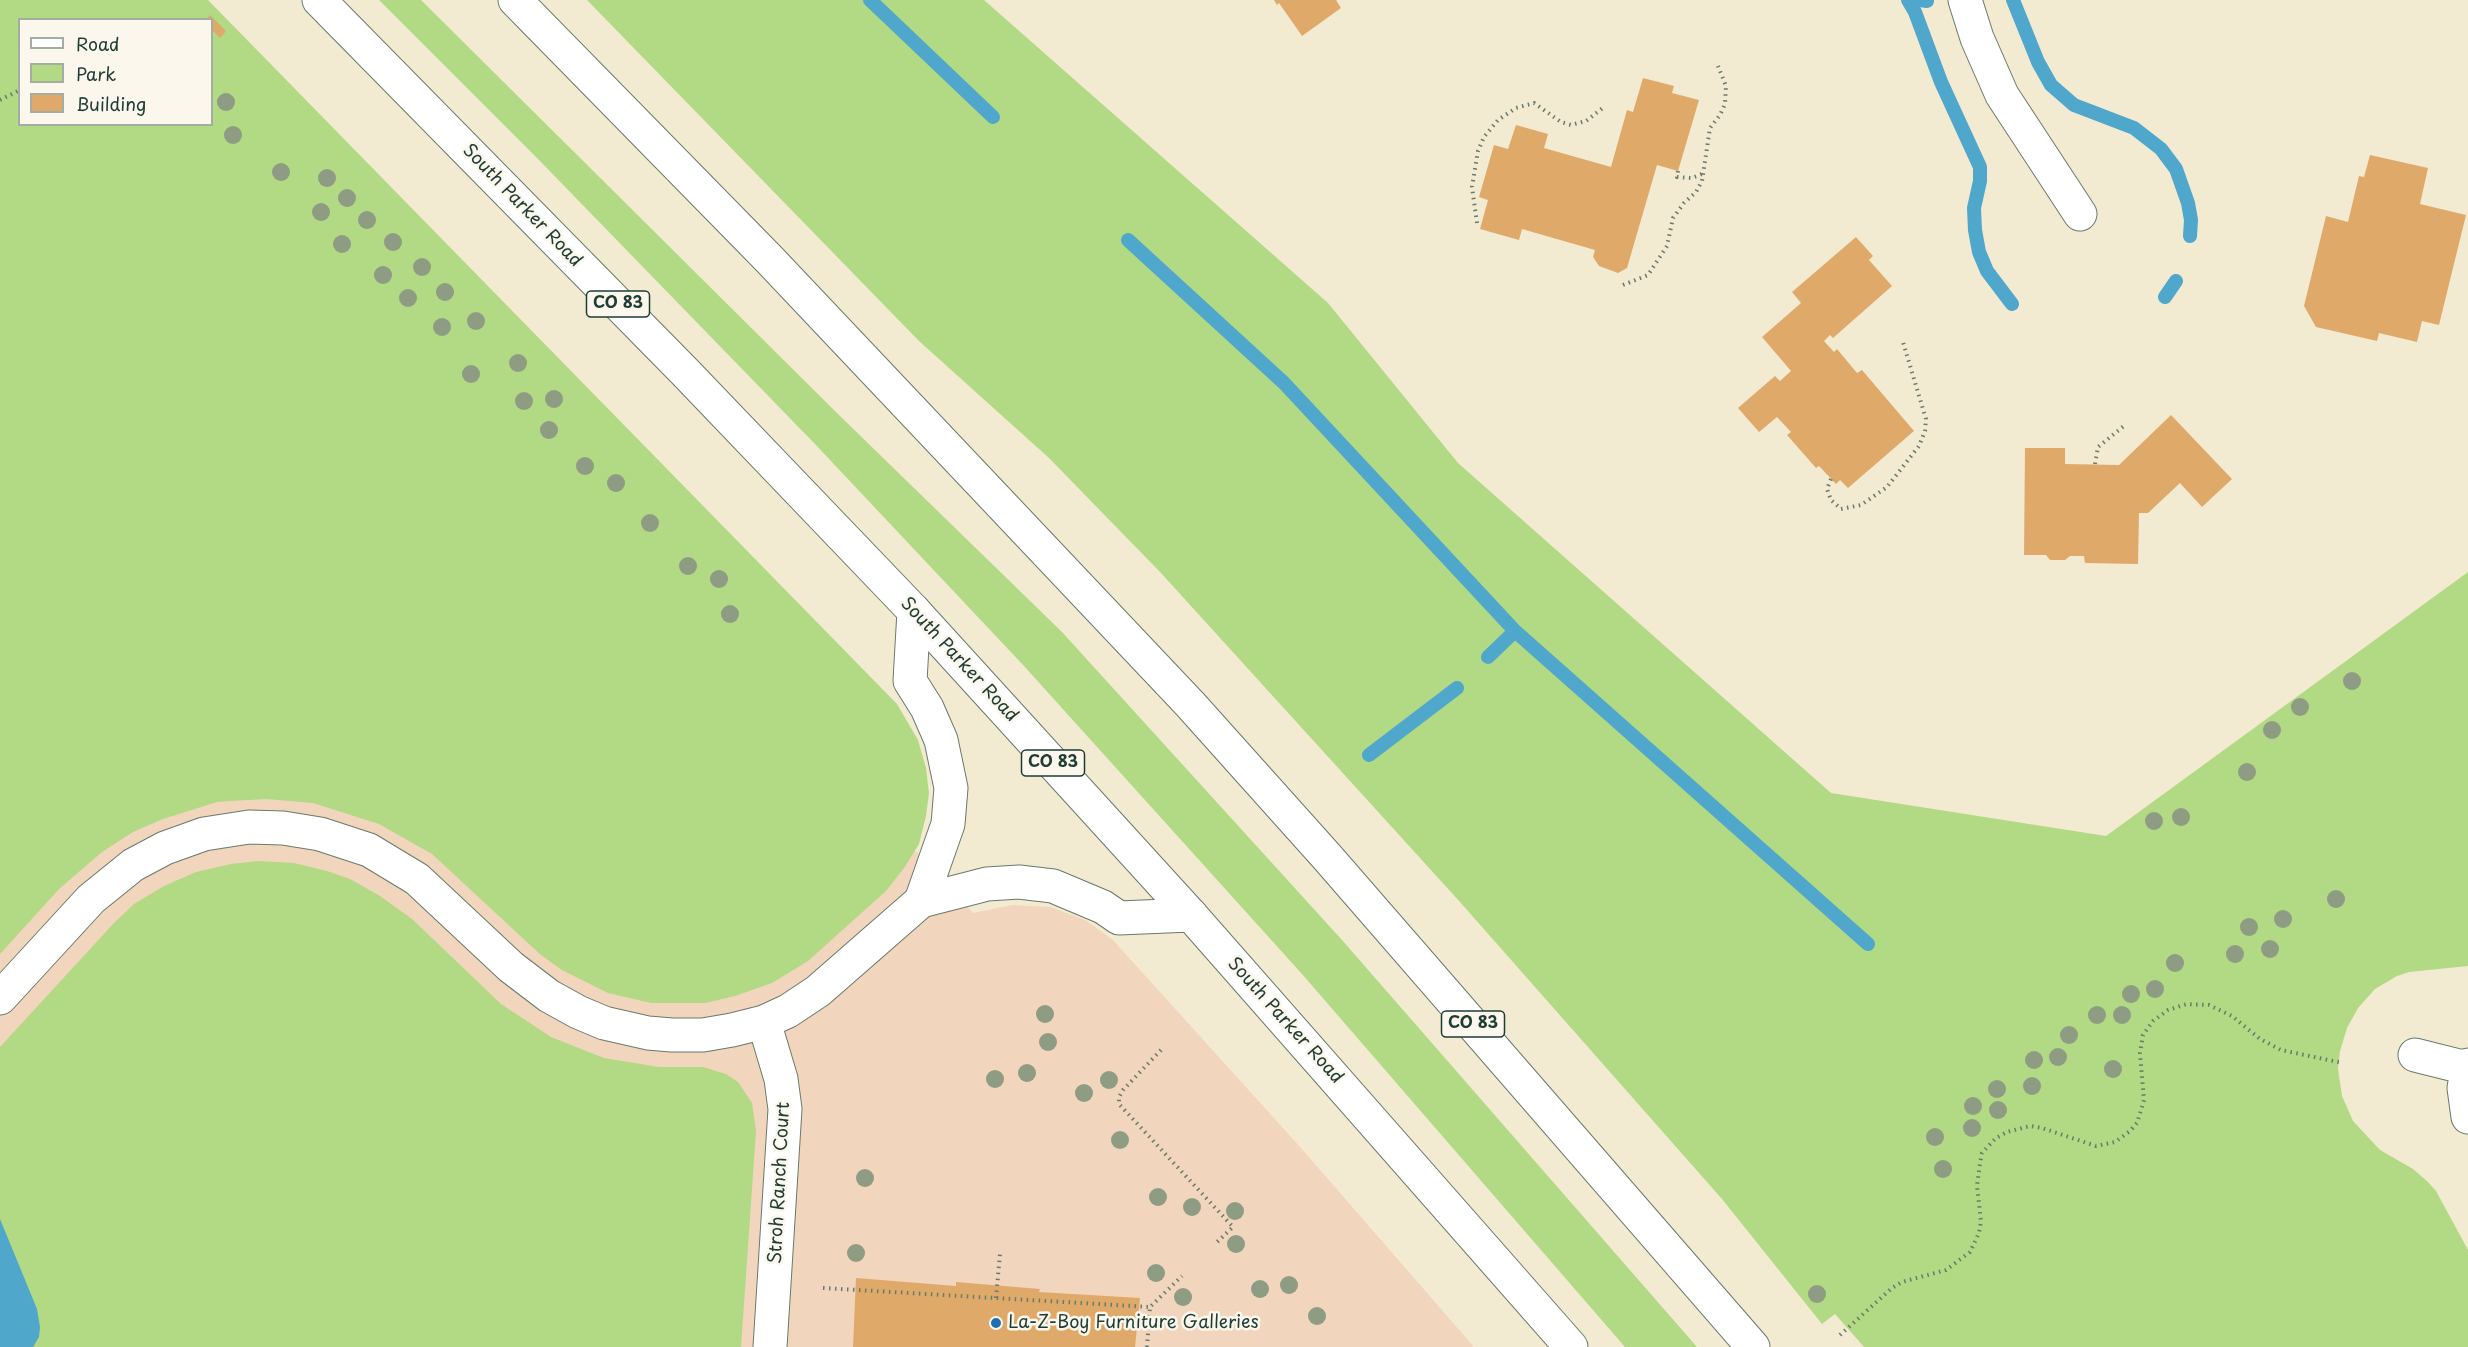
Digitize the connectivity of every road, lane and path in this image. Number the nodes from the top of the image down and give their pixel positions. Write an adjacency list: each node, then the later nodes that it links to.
1 (319, 0): 17 (main road, South Parker Road / CO 83)
2 (515, 0): 37 (main road, CO 83)
3 (1965, 0): 10 (main road)
4 (1718, 66): 9 (path)
5 (18, 91): 6 (path)
6 (0, 100)
7 (1604, 107): 11 (path)
8 (1678, 171): 9 (path)
9 (1702, 174): 12 (path)
10 (2080, 214)
11 (1477, 222)
12 (1623, 285)
13 (1903, 342): 16 (path)
14 (2125, 425): 15 (path)
15 (2095, 464)
16 (1832, 479)
17 (914, 611): 18 (main road); 19 (main road, South Parker Road / CO 83)
18 (921, 901): 19 (main road); 21 (main road)
19 (1191, 915): 36 (main road, South Parker Road / CO 83)
20 (0, 998): 21 (main road)
21 (764, 1022): 34 (main road, Stroh Ranch Court)
22 (1161, 1050): 27 (path)
23 (2415, 1055): 25 (main road)
24 (2343, 1063): 33 (path)
25 (2468, 1067): 26 (main road)
26 (2468, 1117)
27 (1215, 1244)
28 (1000, 1254): 31 (path)
29 (1182, 1276): 32 (path)
30 (823, 1288): 31 (path)
31 (996, 1298): 32 (path)
32 (1150, 1307): 35 (path)
33 (1840, 1335)
34 (770, 1347)
35 (1147, 1347)
36 (1570, 1347)
37 (1753, 1347)

